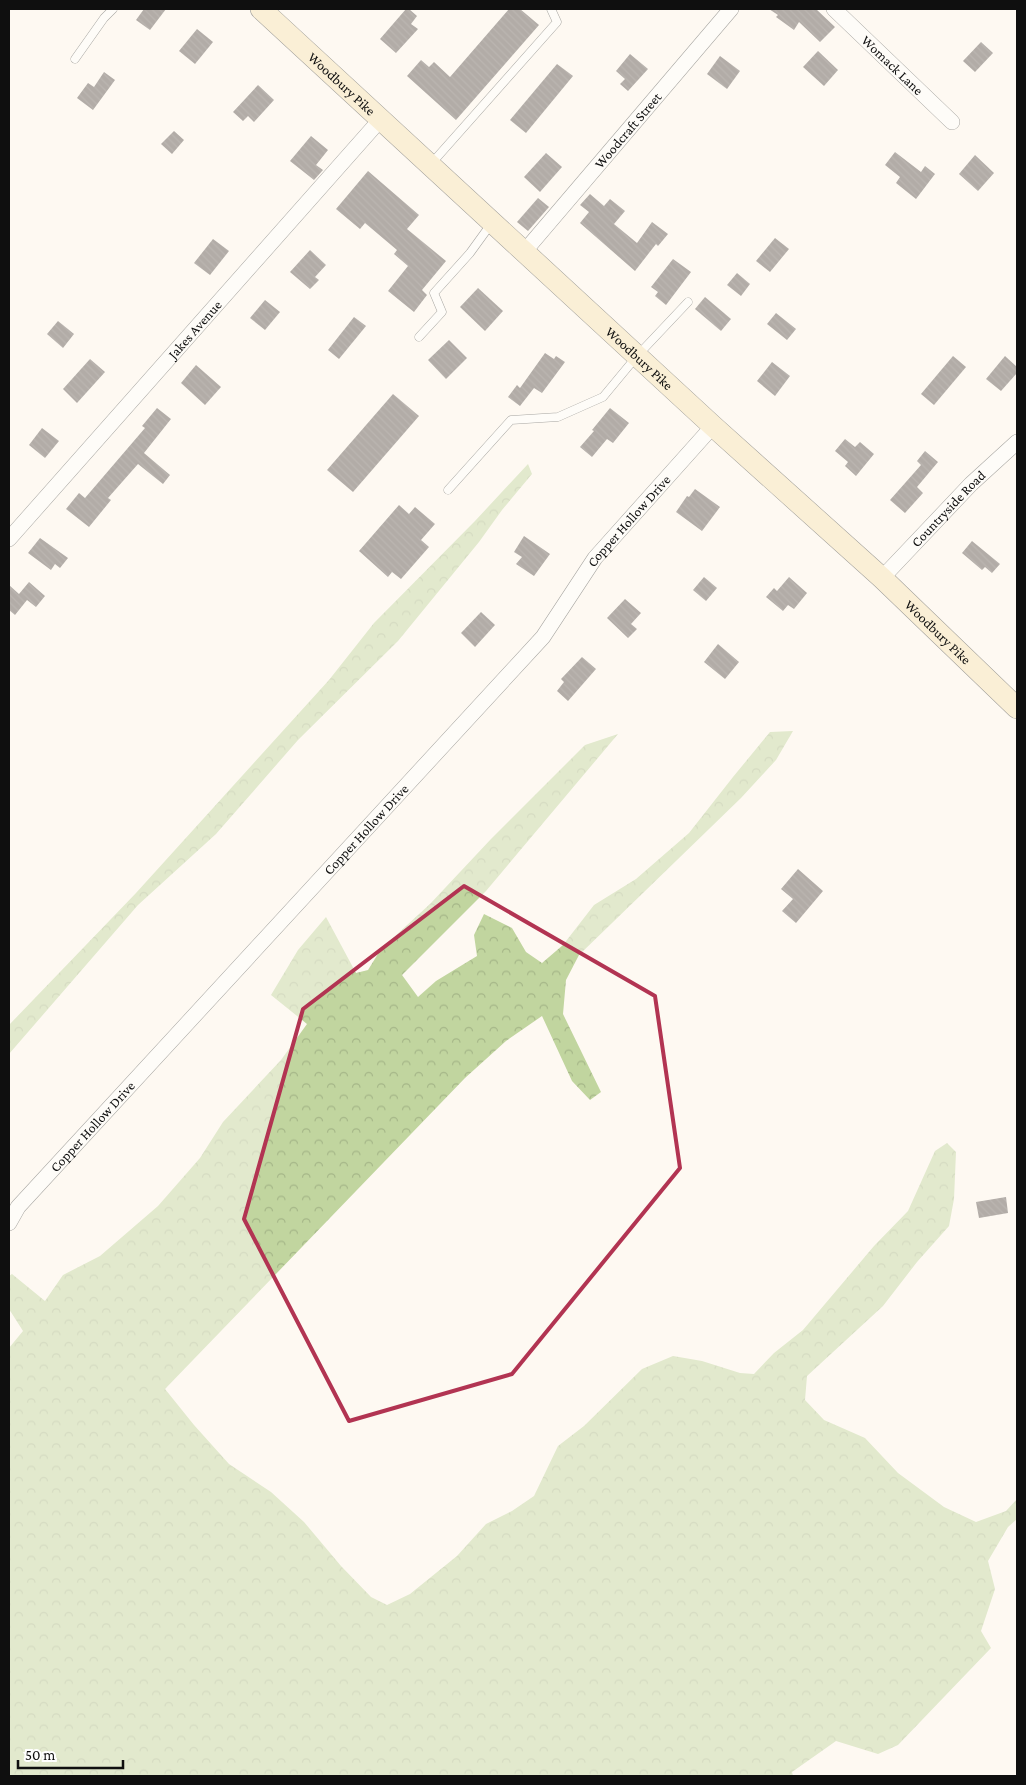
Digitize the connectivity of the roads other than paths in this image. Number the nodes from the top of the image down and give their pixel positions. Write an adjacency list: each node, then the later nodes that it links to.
1 (113, 9): 6 (lane)
2 (261, 9): 7 (street, Woodbury Pike)
3 (550, 9): 9 (lane)
4 (731, 9): 11 (street, Woodcraft Street)
5 (834, 9): 8 (street, Womack Lane)
6 (75, 59)
7 (380, 120): 9 (street, Woodbury Pike); 18 (street, Jakes Avenue)
8 (952, 122)
9 (430, 166): 10 (street, Woodbury Pike)
10 (492, 223): 11 (street, Woodbury Pike); 13 (lane)
11 (524, 252): 14 (street, Woodbury Pike)
12 (688, 302): 14 (lane)
13 (419, 337)
14 (637, 356): 15 (street, Woodbury Pike); 17 (lane)
15 (713, 426): 19 (street, Woodbury Pike); 21 (street, Copper Hollow Drive)
16 (1017, 442): 19 (street, Countryside Road)
17 (448, 490)
18 (9, 539)
19 (882, 578): 20 (street, Woodbury Pike)
20 (1017, 708)
21 (9, 1223)

